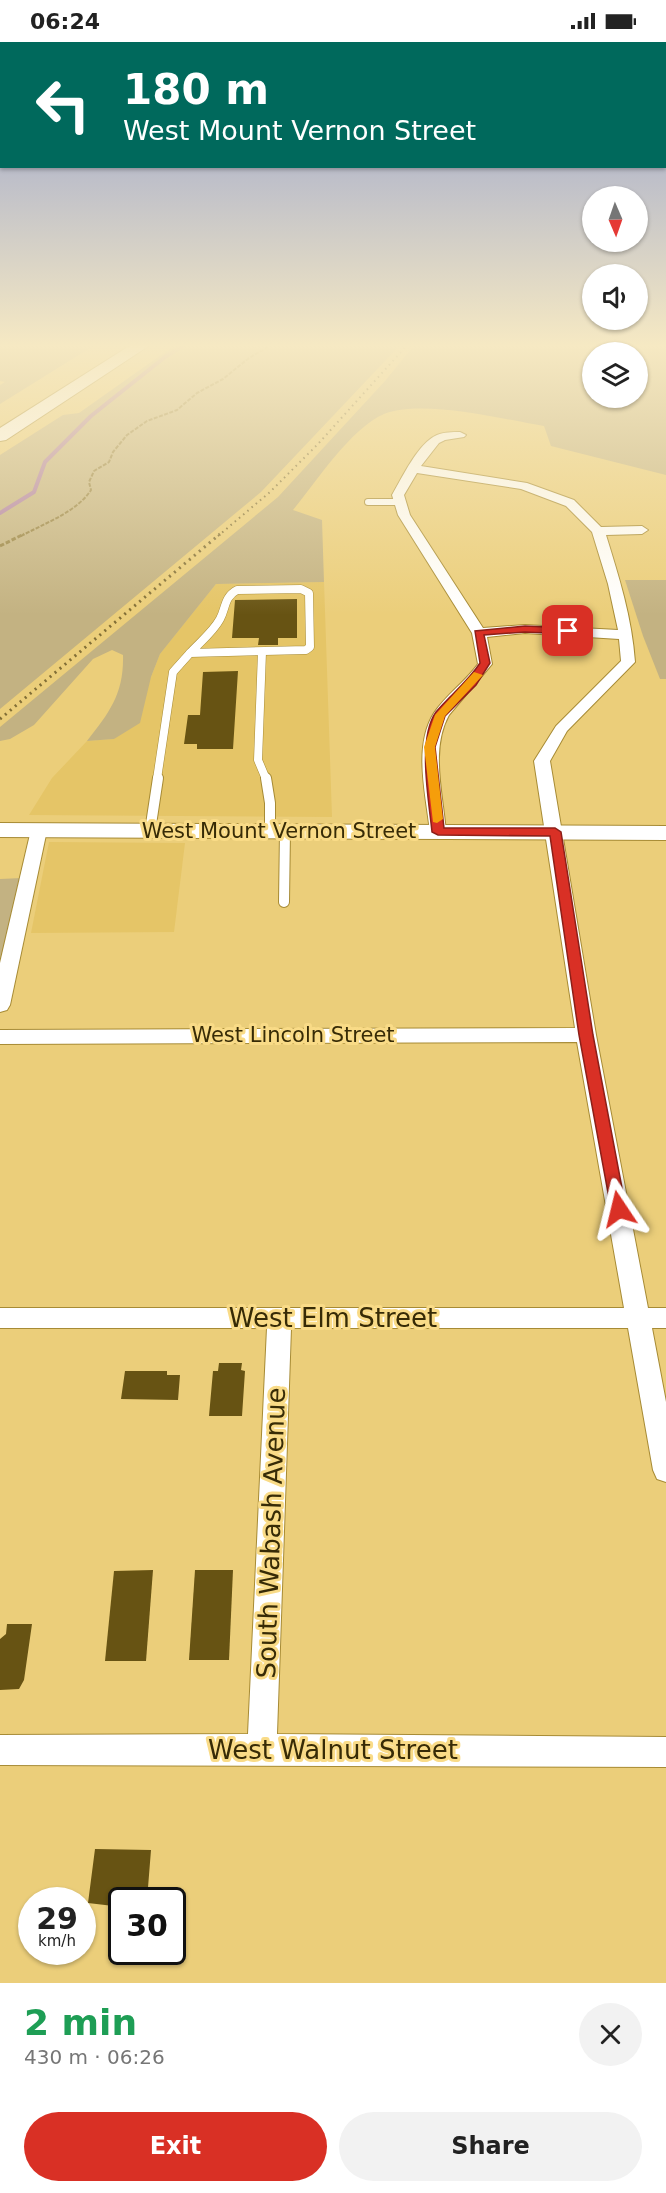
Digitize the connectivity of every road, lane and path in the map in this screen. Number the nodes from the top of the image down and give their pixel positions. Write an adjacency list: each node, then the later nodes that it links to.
1 (129, 434): 8 (path)
2 (460, 435): 3 (street)
3 (416, 469): 5 (street); 7 (street)
4 (368, 502): 5 (lane)
5 (400, 502): 9 (street)
6 (642, 530): 7 (street)
7 (598, 531): 10 (street)
8 (0, 546)
9 (479, 633): 10 (street); 17 (street)
10 (626, 635): 18 (street)
11 (262, 652): 12 (lane); 12 (lane); 16 (lane)
12 (190, 653): 15 (lane)
13 (0, 830): 14 (street, West Mount Vernon Street)
14 (39, 830): 15 (street, West Mount Vernon Street); 21 (street)
15 (150, 831): 16 (street, West Mount Vernon Street)
16 (278, 831): 17 (street, West Mount Vernon Street); 20 (lane)
17 (438, 832): 18 (street, West Mount Vernon Street)
18 (555, 832): 19 (street, West Mount Vernon Street); 22 (street)
19 (666, 833)
20 (284, 902)
21 (0, 1005)
22 (586, 1035): 23 (street, West Lincoln Street); 27 (street)
23 (0, 1036)
24 (0, 1318): 25 (street, West Elm Street)
25 (279, 1318): 27 (street, West Elm Street); 29 (street, South Wabash Avenue)
26 (666, 1318): 27 (street, West Elm Street)
27 (639, 1319): 28 (street)
28 (666, 1470)
29 (262, 1749): 30 (street, West Walnut Street); 31 (street, West Walnut Street)
30 (0, 1750)
31 (666, 1752)

